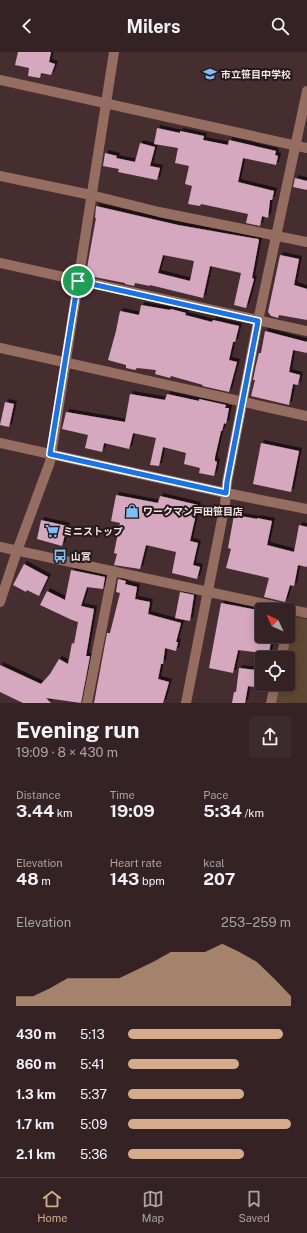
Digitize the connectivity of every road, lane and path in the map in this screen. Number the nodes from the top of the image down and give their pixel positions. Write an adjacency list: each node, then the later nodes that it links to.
1 (114, 52): 4 (street)
2 (0, 80): 4 (street)
3 (307, 91): 5 (street)
4 (105, 104): 5 (street); 8 (street)
5 (295, 145): 6 (street); 9 (street)
6 (307, 148)
7 (0, 176): 8 (street)
8 (91, 195): 9 (street); 12 (street)
9 (276, 235): 10 (street); 13 (street)
10 (307, 242)
11 (0, 263): 12 (street)
12 (78, 281): 13 (street); 16 (street)
13 (258, 321): 14 (street); 17 (street)
14 (307, 331)
15 (0, 348): 16 (street)
16 (65, 363): 17 (street); 20 (street)
17 (242, 402): 18 (street); 21 (street)
18 (307, 416)
19 (0, 442): 20 (street)
20 (50, 454): 21 (street); 24 (street)
21 (226, 493): 22 (street); 26 (street)
22 (307, 509)
23 (0, 547): 24 (street)
24 (17, 551): 25 (street); 27 (street)
25 (113, 571): 26 (street); 32 (street)
26 (208, 591): 28 (street); 33 (street)
27 (0, 602)
28 (261, 603)
29 (295, 611): 30 (street)
30 (307, 613)
31 (274, 691): 34 (street)
32 (87, 703)
33 (186, 703)
34 (271, 703)

